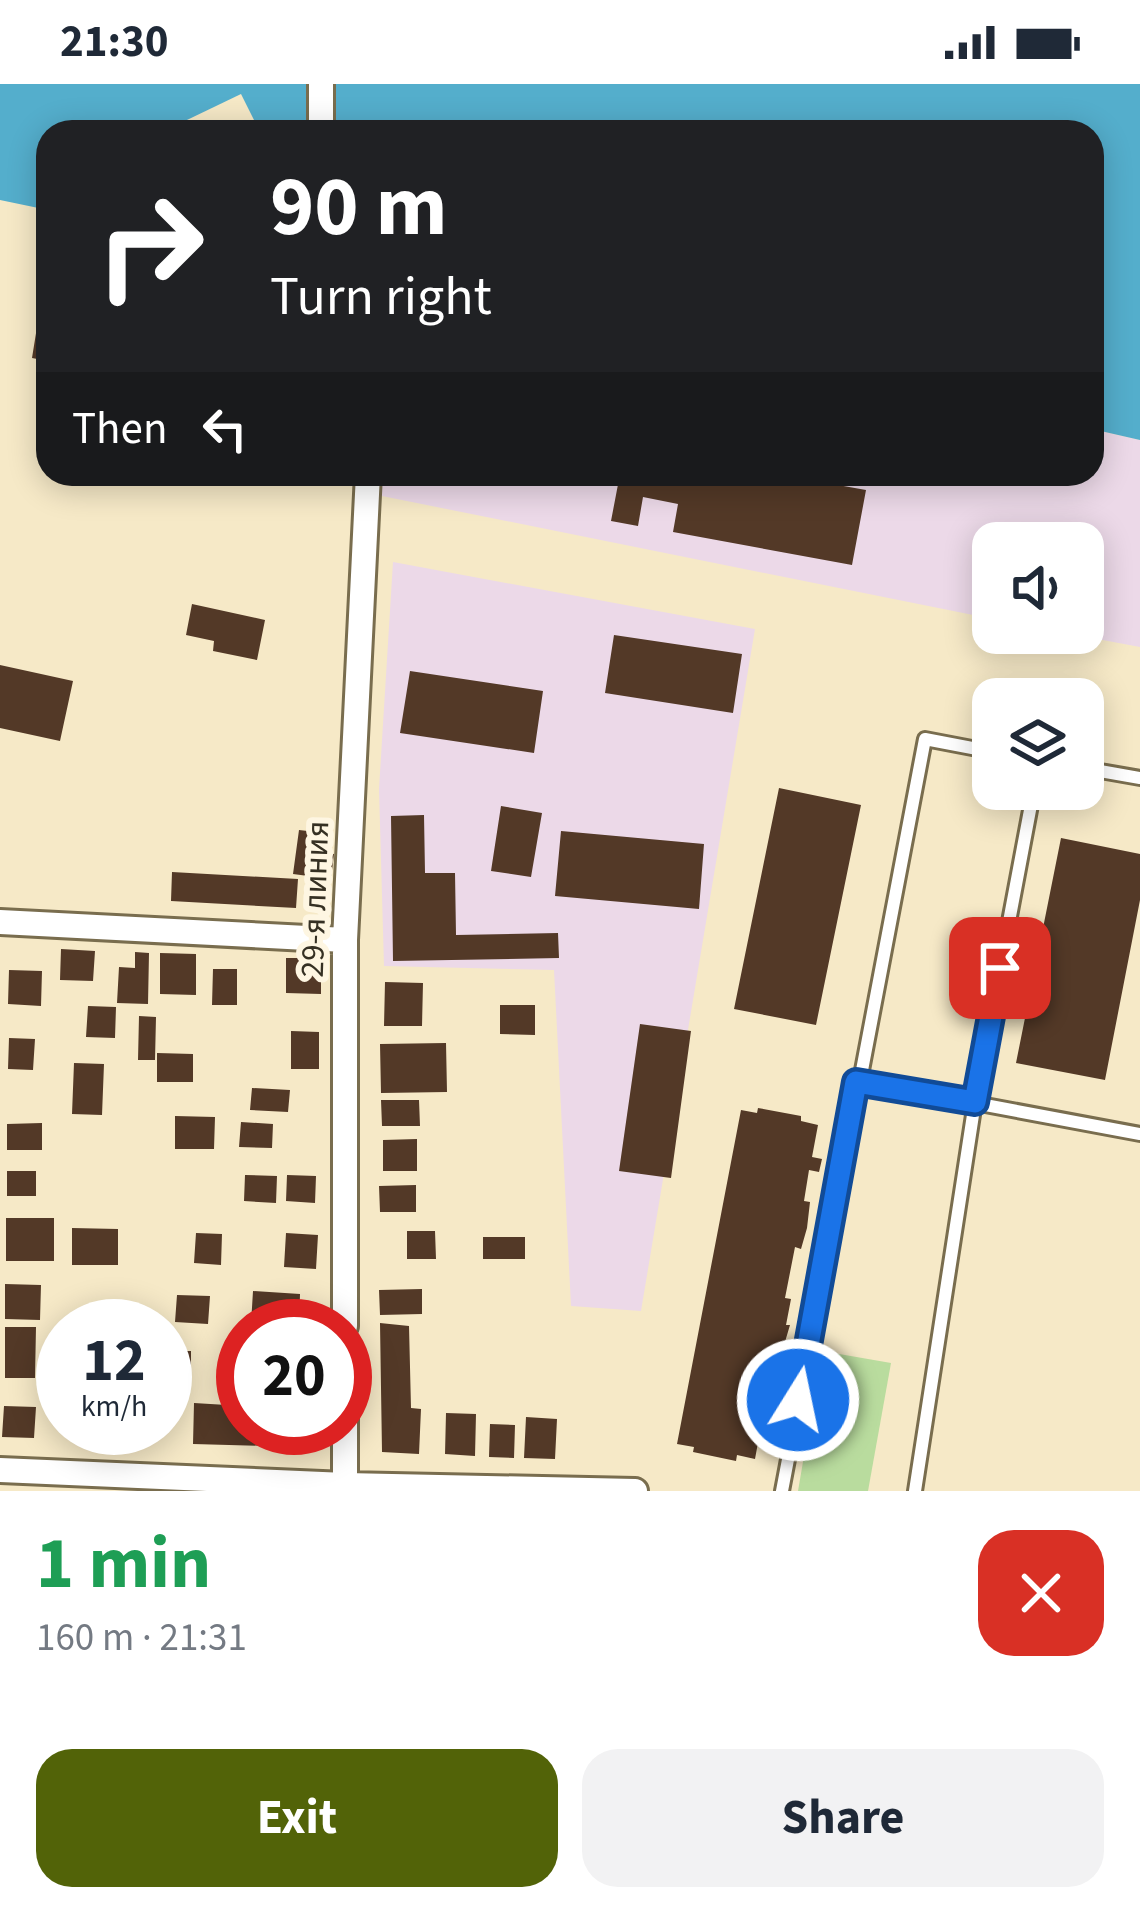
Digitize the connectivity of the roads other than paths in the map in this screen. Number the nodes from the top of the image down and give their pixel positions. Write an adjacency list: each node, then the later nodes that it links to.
1 (320, 84): 2 (street)
2 (321, 120)
3 (367, 486): 9 (street, 29-я линия)
4 (972, 748): 10 (lane)
5 (1104, 772): 6 (lane)
6 (1140, 778)
7 (1030, 810): 11 (lane)
8 (0, 922): 9 (street)
9 (345, 940): 13 (street, 29-я линия)
10 (856, 1082): 11 (lane); 18 (lane)
11 (975, 1102): 12 (lane); 19 (lane)
12 (1140, 1134)
13 (345, 1299)
14 (345, 1455): 16 (street)
15 (0, 1470): 16 (street)
16 (345, 1488): 17 (street)
17 (635, 1491)
18 (782, 1491)
19 (915, 1491)

